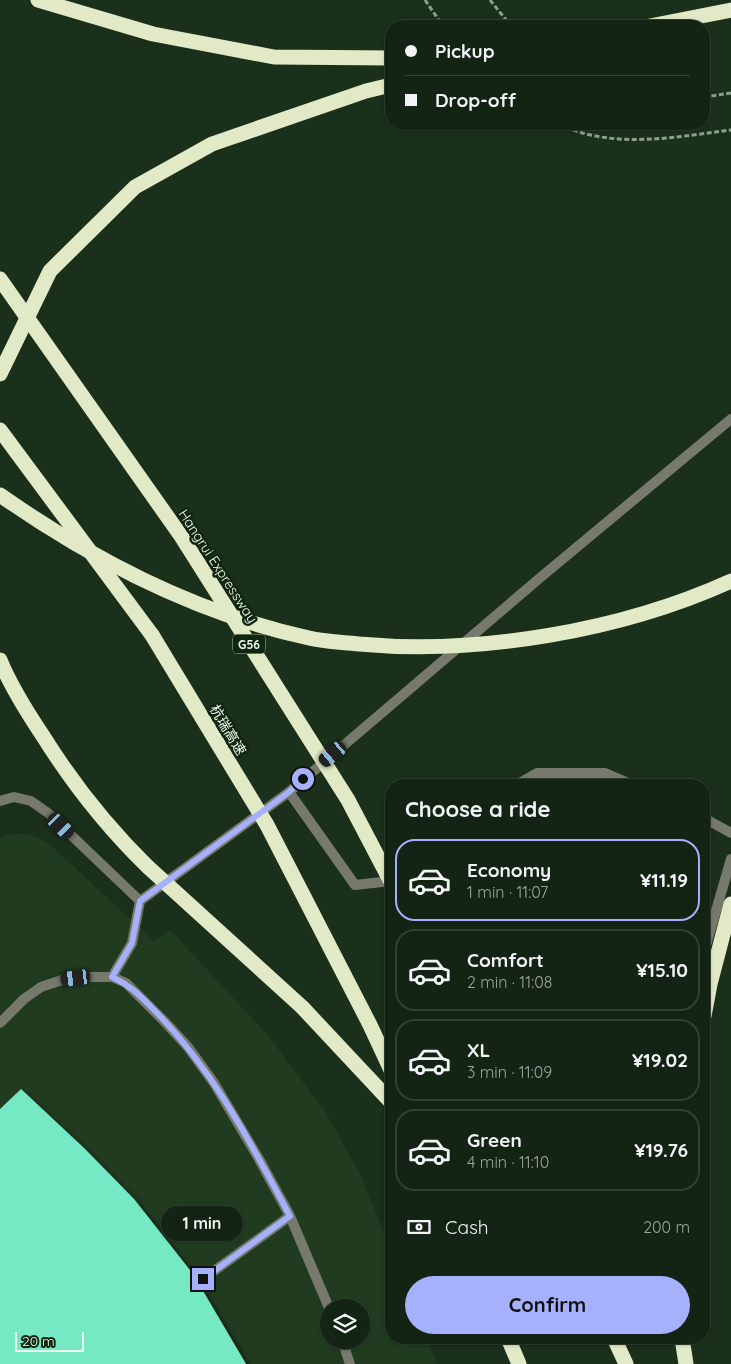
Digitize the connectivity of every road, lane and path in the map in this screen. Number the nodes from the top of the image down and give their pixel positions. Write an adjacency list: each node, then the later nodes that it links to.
1 (38, 0): 8 (highway)
2 (425, 0): 5 (path)
3 (490, 0): 6 (path)
4 (731, 10): 7 (highway)
5 (438, 20)
6 (505, 20)
7 (680, 20)
8 (385, 58)
9 (385, 86): 15 (highway)
10 (731, 93): 11 (path)
11 (710, 96)
12 (577, 130): 13 (path)
13 (731, 130)
14 (0, 279): 28 (highway, Hangrui Expressway / G56, bridge)
15 (0, 374)
16 (731, 419): 23 (street)
17 (0, 430): 36 (highway, 杭瑞高速, bridge)
18 (0, 495): 19 (highway, bridge)
19 (731, 580)
20 (0, 660): 37 (highway, bridge)
21 (526, 779): 22 (street)
22 (619, 779)
23 (289, 792): 29 (street); 30 (street)
24 (0, 801): 30 (street)
25 (710, 821): 26 (street)
26 (731, 833)
27 (731, 859): 32 (street)
28 (385, 870)
29 (385, 882)
30 (140, 901): 33 (street)
31 (731, 904): 34 (highway)
32 (710, 931)
33 (112, 977): 35 (street); 38 (street)
34 (710, 984)
35 (0, 1023)
36 (385, 1057)
37 (385, 1096)
38 (290, 1216): 39 (street); 40 (street)
39 (203, 1279)
40 (325, 1299)
41 (511, 1344): 47 (highway)
42 (617, 1344): 48 (highway)
43 (677, 1344): 49 (street)
44 (683, 1344): 50 (highway)
45 (345, 1349): 46 (street)
46 (350, 1364)
47 (519, 1364)
48 (626, 1364)
49 (678, 1364)
50 (686, 1364)

